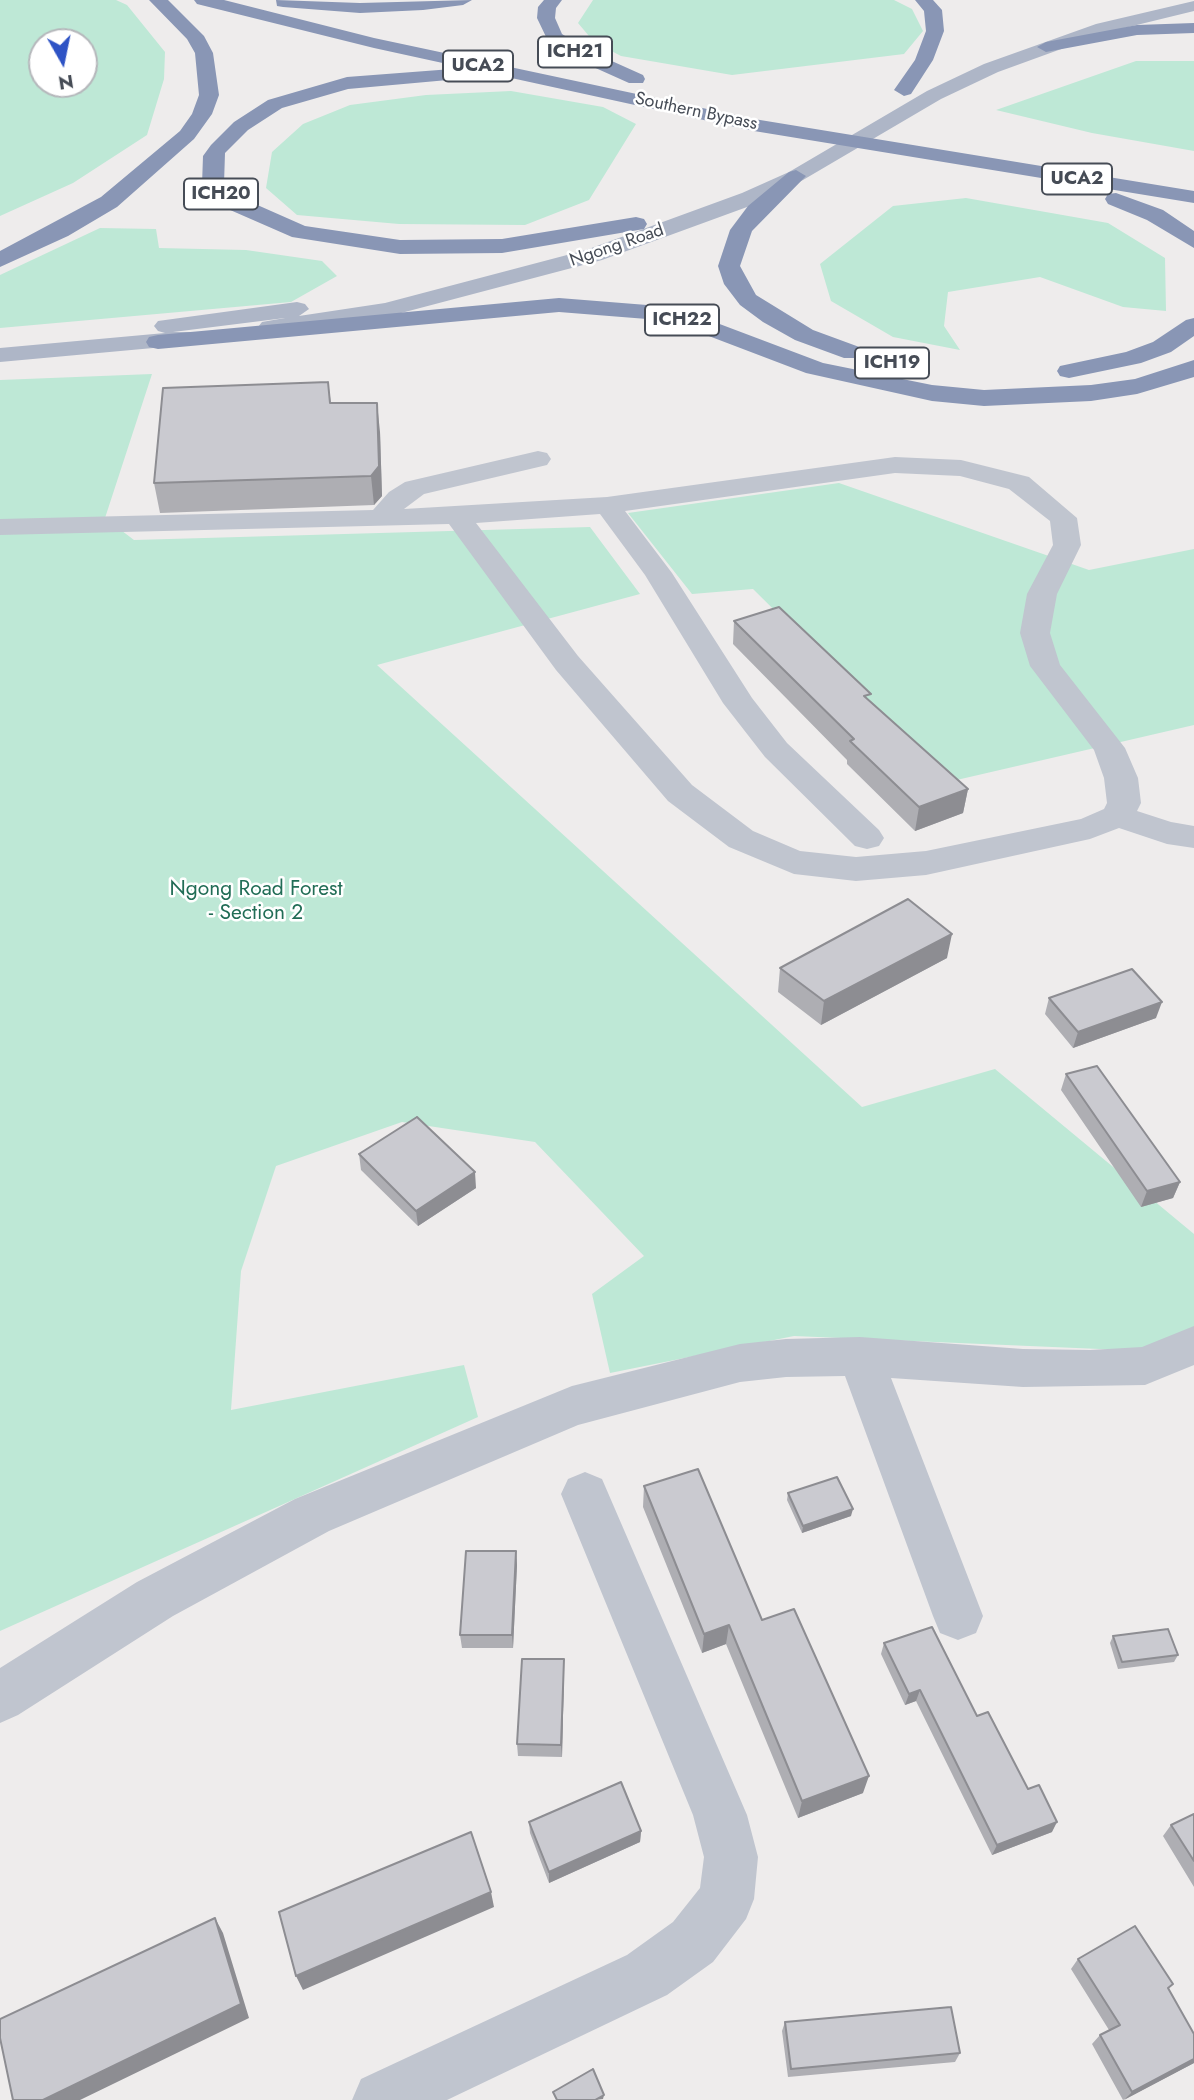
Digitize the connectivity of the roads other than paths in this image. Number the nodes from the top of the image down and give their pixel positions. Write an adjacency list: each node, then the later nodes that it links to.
1 (158, 0): 26 (highway)
2 (202, 0): 13 (highway, Southern Bypass / UCA2)
3 (261, 0): 12 (highway, Southern Bypass / UCA2)
4 (271, 0): 5 (highway)
5 (463, 0)
6 (553, 0): 12 (highway, ICH21)
7 (924, 0): 14 (highway)
8 (1175, 0): 14 (main road)
9 (1194, 6): 11 (main road, Ngong Road)
10 (1194, 28): 11 (highway)
11 (1046, 47): 20 (main road, Ngong Road)
12 (643, 81)
13 (576, 88): 16 (highway, Southern Bypass / UCA2); 24 (highway, ICH20)
14 (904, 90): 15 (main road)
15 (880, 99)
16 (761, 113): 19 (highway, Southern Bypass / UCA2); 21 (highway, Southern Bypass / UCA2)
17 (845, 118): 18 (main road)
18 (785, 153)
19 (961, 162): 23 (highway, Southern Bypass / UCA2); 25 (highway)
20 (796, 176): 29 (main road, Ngong Road); 32 (highway, ICH19)
21 (1194, 178)
22 (721, 186): 24 (main road, Ngong Road)
23 (1194, 197)
24 (636, 224): 28 (main road, Ngong Road)
25 (1194, 241)
26 (0, 260)
27 (1194, 325): 33 (highway)
28 (0, 338)
29 (158, 342): 30 (main road, Ngong Road); 31 (highway, ICH22)
30 (0, 355)
31 (1194, 366)
32 (970, 373)
33 (995, 374)
34 (538, 459): 37 (street)
35 (607, 505): 36 (street); 39 (street); 41 (street)
36 (457, 516): 37 (street); 39 (street)
37 (380, 519): 38 (street)
38 (0, 527)
39 (1117, 816): 40 (street)
40 (1194, 837)
41 (867, 838)
42 (1194, 1345): 43 (street)
43 (860, 1356): 45 (street); 46 (street)
44 (585, 1494): 47 (street)
45 (958, 1616)
46 (0, 1697)
47 (382, 2100)

